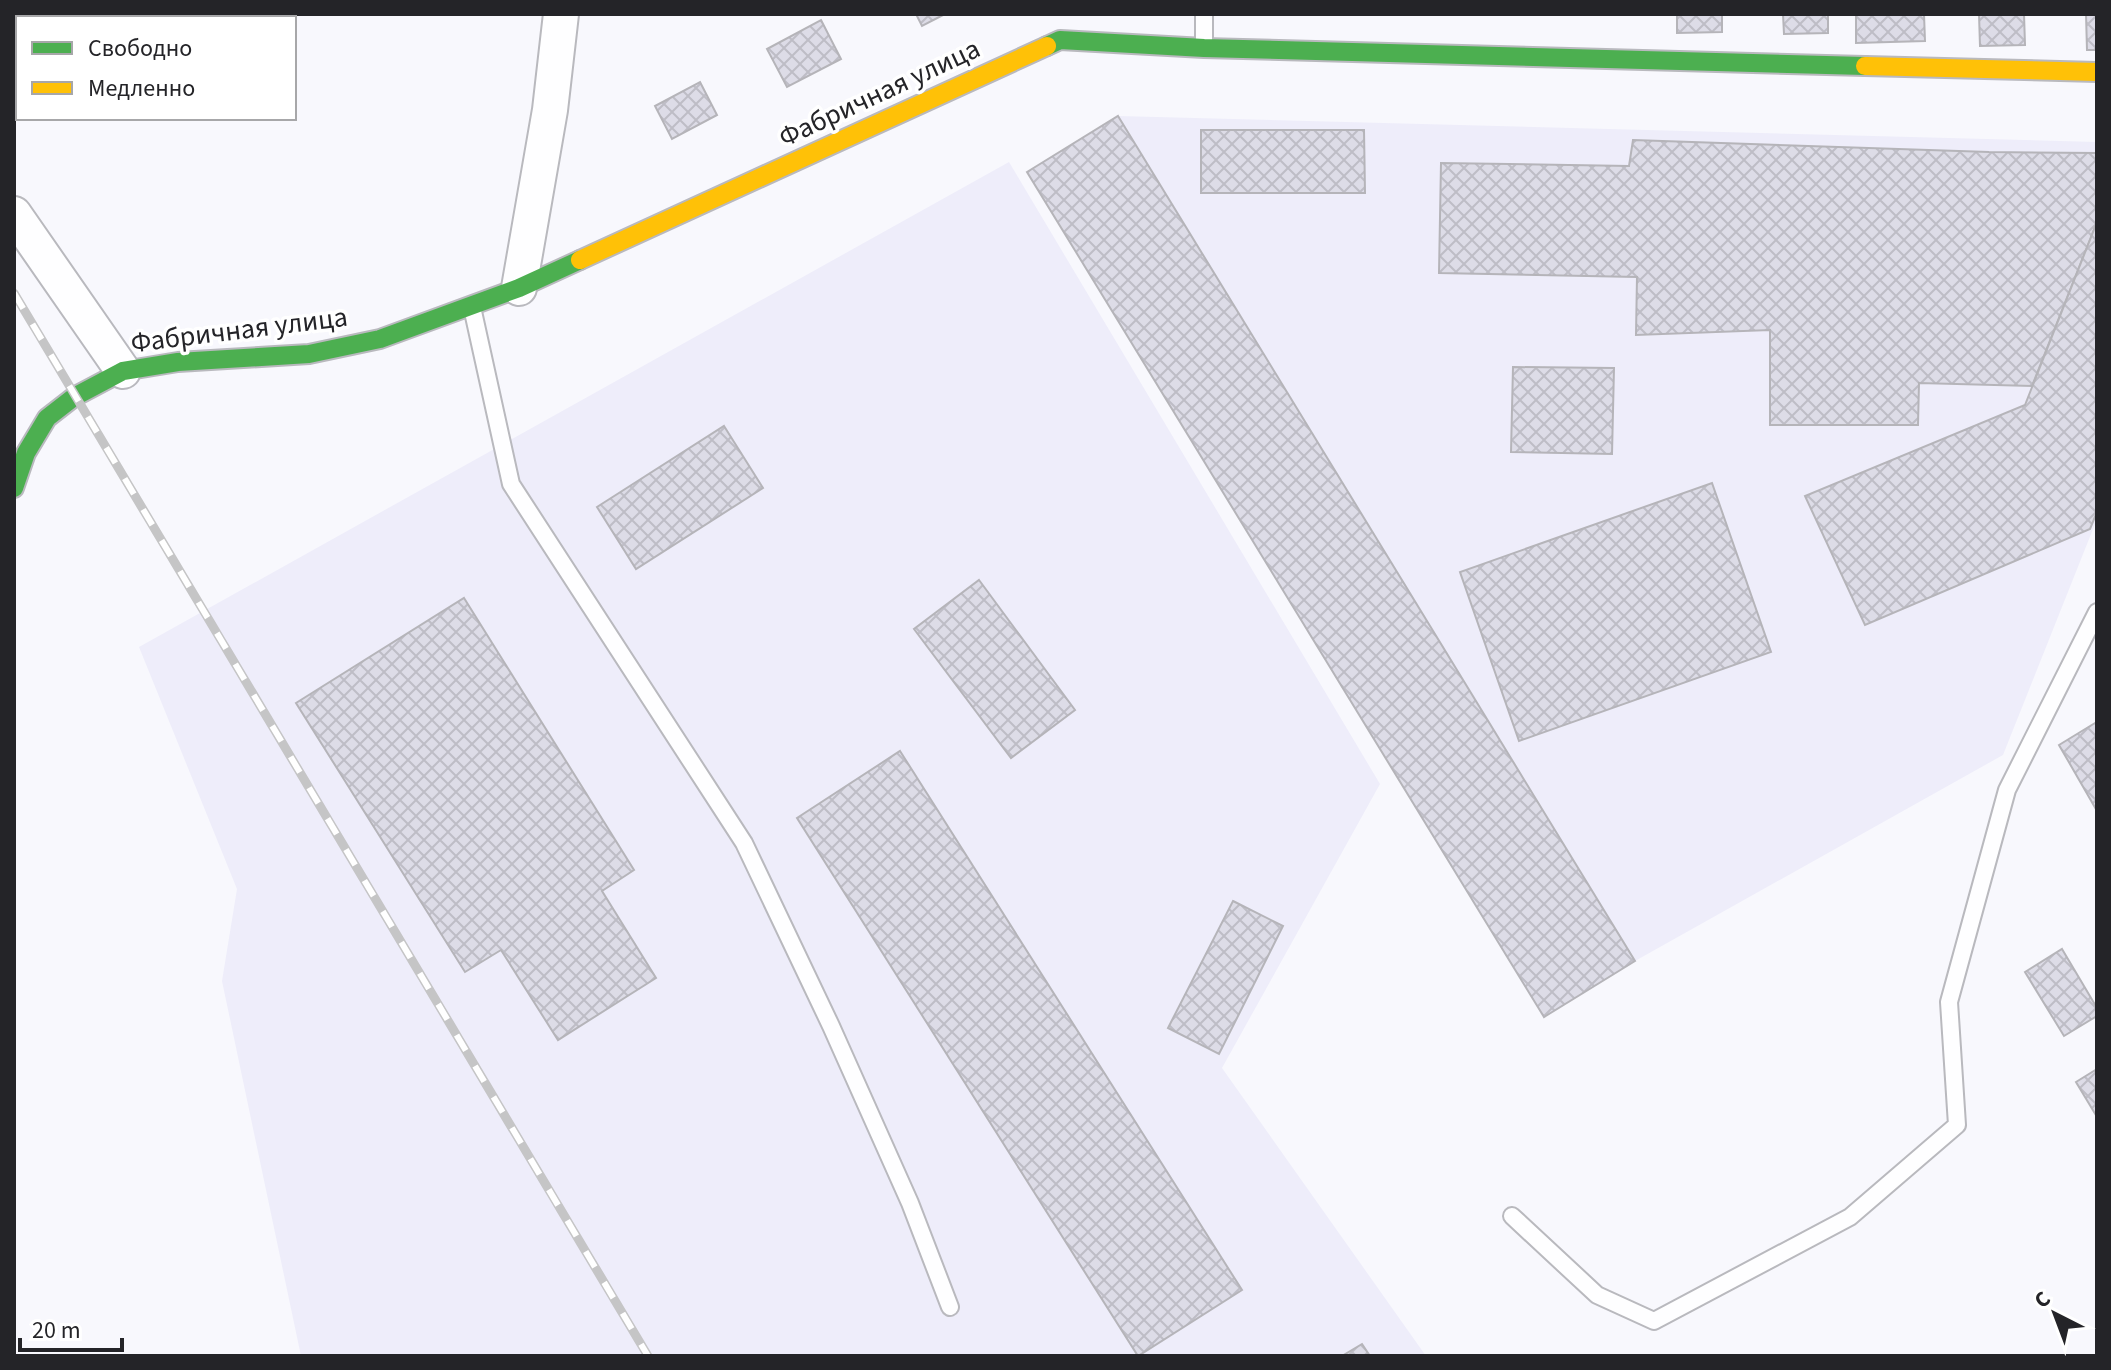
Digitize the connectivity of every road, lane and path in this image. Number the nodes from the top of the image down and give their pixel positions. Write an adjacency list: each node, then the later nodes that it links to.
1 (561, 14): 7 (street)
2 (1204, 14): 4 (lane)
3 (1059, 27): 4 (street, Фабричная улица); 7 (street, Фабричная улица)
4 (1204, 48): 5 (street, Фабричная улица)
5 (2097, 72)
6 (14, 214): 9 (street)
7 (519, 288): 8 (street, Фабричная улица)
8 (472, 305): 9 (street, Фабричная улица); 13 (lane)
9 (123, 371): 10 (street, Фабричная улица)
10 (14, 488)
11 (2097, 612): 12 (lane)
12 (1512, 1216)
13 (950, 1307)

